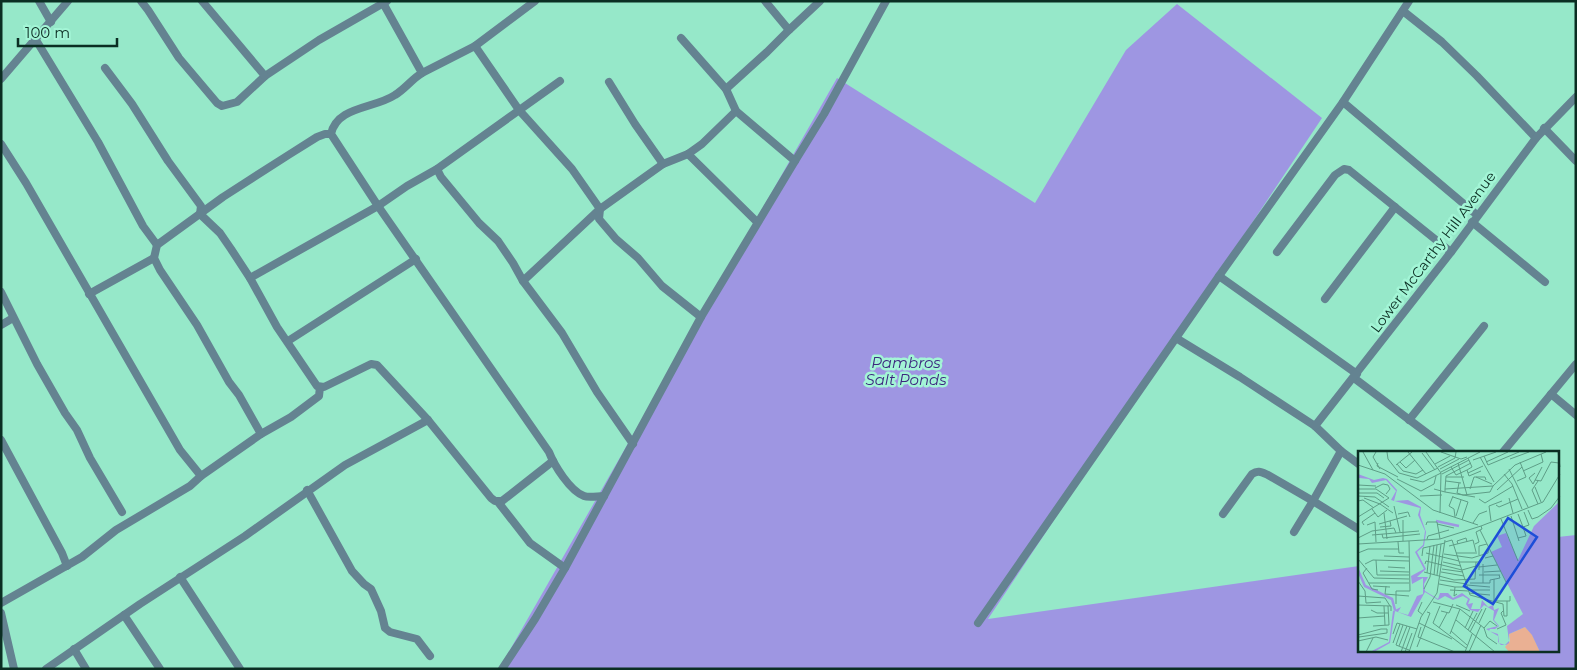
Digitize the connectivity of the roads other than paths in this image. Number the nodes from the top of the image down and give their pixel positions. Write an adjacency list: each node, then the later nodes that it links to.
1 (39, 1): 12 (street)
2 (68, 1): 12 (street)
3 (141, 1): 20 (street)
4 (202, 1): 20 (street)
5 (535, 1): 16 (street)
6 (765, 1): 13 (street)
7 (820, 1): 13 (street)
8 (886, 1): 34 (street)
9 (1409, 1): 11 (street)
10 (385, 2): 19 (street); 20 (street)
11 (1403, 11): 26 (street); 31 (street)
12 (51, 22): 15 (street)
13 (790, 30): 24 (street)
14 (681, 38): 24 (street)
15 (36, 40): 18 (street); 44 (street)
16 (475, 46): 19 (street); 27 (street)
17 (105, 68): 41 (street)
18 (4, 69): 21 (street)
19 (422, 73): 30 (street)
20 (265, 76)
21 (1, 79)
22 (560, 80): 27 (street)
23 (609, 82): 36 (street)
24 (726, 89): 28 (street)
25 (1576, 97): 29 (street, Lower McCarthy Hill Avenue)
26 (1343, 102): 42 (street); 49 (street)
27 (519, 110): 37 (street); 40 (street)
28 (736, 111): 33 (street); 34 (street)
29 (1544, 128): 31 (street, Lower McCarthy Hill Avenue); 35 (street)
30 (331, 134): 38 (street); 41 (street)
31 (1536, 138): 42 (street, Lower McCarthy Hill Avenue)
32 (1, 144): 54 (street)
33 (688, 154): 36 (street); 43 (street)
34 (795, 160): 43 (street)
35 (1576, 160)
36 (663, 164): 40 (street)
37 (437, 169): 38 (street); 51 (street)
38 (378, 206): 48 (street); 50 (street)
39 (1395, 208): 45 (street); 46 (street); 55 (street)
40 (600, 209): 51 (street); 56 (street)
41 (200, 214): 44 (street); 50 (street)
42 (1475, 218): 46 (street, Lower McCarthy Hill Avenue); 52 (street)
43 (757, 222): 56 (street)
44 (157, 245): 47 (street)
45 (1277, 252)
46 (1451, 252): 63 (street, Lower McCarthy Hill Avenue)
47 (154, 258): 54 (street); 70 (street)
48 (416, 259): 61 (street); 76 (street)
49 (1219, 276): 60 (street); 63 (street)
50 (250, 278): 61 (street)
51 (523, 281): 72 (street)
52 (1545, 282)
53 (1, 292): 57 (street)
54 (89, 294): 78 (street)
55 (1325, 299)
56 (701, 317): 72 (street)
57 (13, 318): 58 (street); 83 (street)
58 (1, 325)
59 (1484, 326): 68 (street)
60 (1176, 338): 69 (street); 93 (street)
61 (288, 341): 64 (street)
62 (1576, 364): 65 (street)
63 (1356, 376): 68 (street); 69 (street, Lower McCarthy Hill Avenue)
64 (320, 387): 67 (street); 70 (street)
65 (1551, 394): 66 (street); 75 (street)
66 (1576, 415)
67 (428, 420): 79 (street); 82 (street)
68 (1409, 420): 74 (street)
69 (1315, 426): 73 (street)
70 (261, 434): 78 (street)
71 (1, 440): 87 (street)
72 (633, 444): 80 (street)
73 (1341, 451): 77 (street); 81 (street)
74 (1451, 451)
75 (1504, 451)
76 (553, 462): 80 (street); 82 (street)
77 (1358, 464)
78 (201, 476): 87 (street)
79 (307, 490): 89 (street); 95 (street)
80 (604, 496): 88 (street)
81 (1313, 501): 84 (street); 85 (street); 86 (street)
82 (498, 502): 88 (street)
83 (122, 512)
84 (1223, 514)
85 (1358, 529)
86 (1294, 532)
87 (67, 566): 90 (street)
88 (565, 568): 101 (street)
89 (180, 577): 92 (street); 100 (street)
90 (1, 603)
91 (1, 612): 96 (street)
92 (124, 614): 94 (street); 99 (street)
93 (978, 623)
94 (74, 649): 97 (street); 98 (street)
95 (430, 656)
96 (14, 669)
97 (46, 669)
98 (86, 669)
99 (160, 669)
100 (240, 669)
101 (502, 669)

